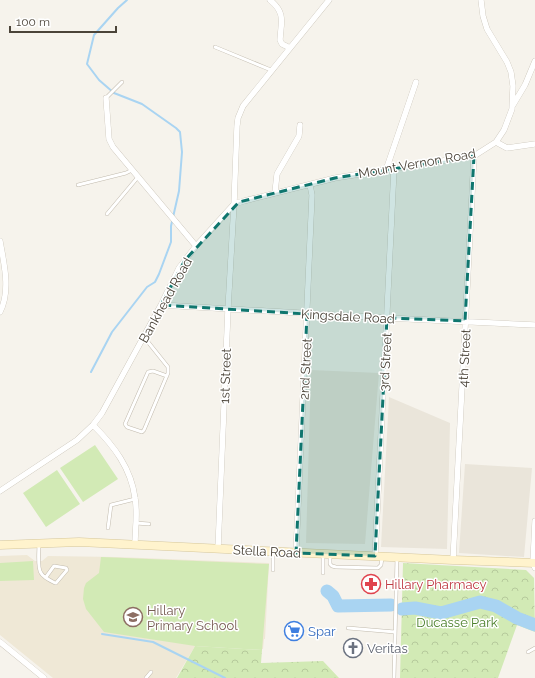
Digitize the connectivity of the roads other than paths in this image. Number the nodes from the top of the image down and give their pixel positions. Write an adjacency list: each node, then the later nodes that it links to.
1 (270, 0): 5 (street)
2 (328, 0): 5 (street)
3 (482, 0): 11 (street, Mount Vernon Road)
4 (214, 47): 7 (lane)
5 (290, 48): 7 (street)
6 (535, 61): 11 (street)
7 (271, 70): 23 (street)
8 (122, 82): 10 (lane)
9 (416, 82): 18 (street)
10 (108, 97): 17 (street)
11 (512, 107): 13 (street, Mount Vernon Road)
12 (300, 125): 22 (street)
13 (496, 142): 14 (street); 15 (street, Mount Vernon Road)
14 (535, 144)
15 (474, 156): 16 (street, Mount Vernon Road); 32 (street, 4th Street)
16 (394, 169): 18 (street, Mount Vernon Road); 31 (street, 3rd Street)
17 (132, 170): 19 (street); 20 (lane)
18 (386, 170): 21 (street, Mount Vernon Road)
19 (138, 177): 24 (lane); 26 (street)
20 (78, 185)
21 (310, 185): 22 (street, Mount Vernon Road); 30 (street, 2nd Street)
22 (276, 192): 23 (street, Mount Vernon Road)
23 (234, 204): 26 (street, Bankhead Road); 28 (street, 1st Street)
24 (107, 214)
25 (0, 241): 29 (street)
26 (196, 246): 27 (street, Bankhead Road)
27 (161, 305): 28 (street, Kingsdale Road); 34 (street, Bankhead Road)
28 (228, 309): 30 (street, Kingsdale Road); 46 (street, 1st Street)
29 (0, 312)
30 (307, 314): 31 (street, Kingsdale Road); 48 (street, 2nd Street)
31 (387, 318): 32 (street, Kingsdale Road); 50 (street, 3rd Street)
32 (465, 321): 33 (street, Kingsdale Road); 52 (street, 4th Street)
33 (535, 325)
34 (144, 337): 35 (lane); 36 (street, Bankhead Road)
35 (167, 376): 35 (lane)
36 (93, 425): 37 (street, Bankhead Road); 38 (street)
37 (0, 491)
38 (136, 499): 40 (street); 42 (lane)
39 (535, 521): 53 (street)
40 (136, 523): 41 (lane); 45 (street)
41 (149, 524)
42 (108, 528)
43 (39, 543): 44 (main road, Stella Road); 45 (main road, Stella Road); 56 (lane)
44 (0, 544)
45 (135, 544): 46 (main road, Stella Road)
46 (218, 549): 47 (main road, Stella Road)
47 (273, 552): 48 (main road, Stella Road); 54 (lane)
48 (296, 553): 49 (main road, Stella Road)
49 (327, 554): 50 (main road, Stella Road); 50 (lane); 55 (lane)
50 (379, 556): 51 (main road, Stella Road)
51 (397, 557): 52 (main road, Stella Road); 58 (lane)
52 (453, 560): 53 (main road, Stella Road)
53 (534, 564)
54 (273, 570)
55 (323, 573)
56 (46, 577): 56 (lane)
57 (348, 628): 58 (lane)
58 (395, 632): 65 (lane)
59 (0, 642): 63 (street)
60 (535, 648): 61 (lane)
61 (528, 652)
62 (151, 672): 64 (lane)
63 (44, 678)
64 (146, 678)
65 (394, 678)

